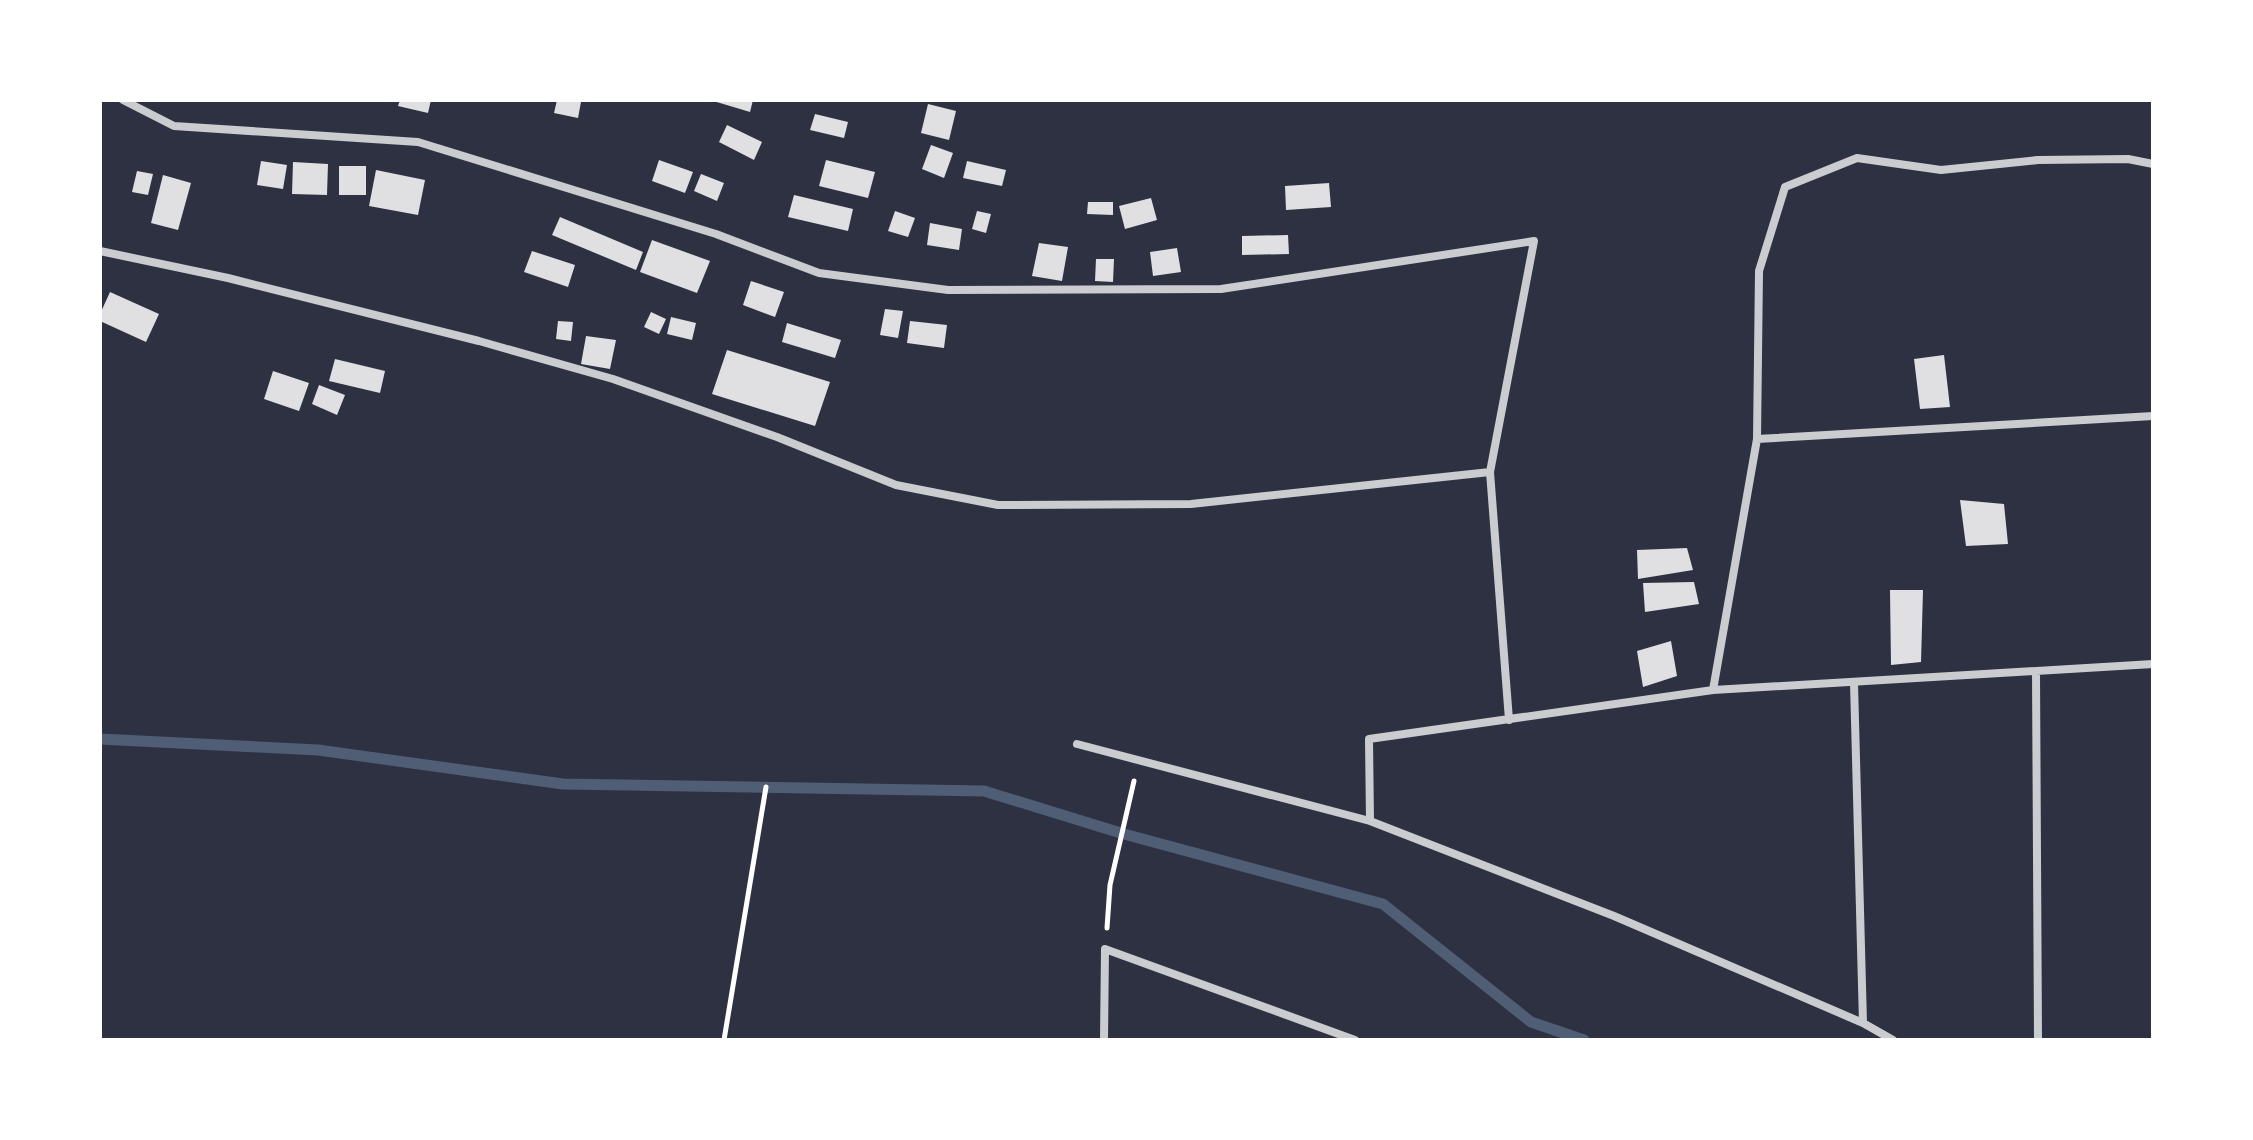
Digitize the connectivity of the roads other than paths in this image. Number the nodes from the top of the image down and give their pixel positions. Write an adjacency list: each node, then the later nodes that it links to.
1 (123, 100): 6 (street)
2 (2153, 164): 5 (street)
3 (100, 251): 6 (street)
4 (2153, 416): 5 (street)
5 (1757, 439): 10 (street)
6 (1490, 472): 11 (street)
7 (2153, 664): 8 (street)
8 (2036, 672): 9 (street); 18 (street)
9 (1854, 683): 10 (street); 14 (street)
10 (1713, 690): 11 (street)
11 (1509, 720): 13 (street)
12 (1077, 744): 13 (street)
13 (1370, 821): 14 (street)
14 (1863, 1023): 17 (street)
15 (1104, 1040): 16 (street)
16 (1355, 1040)
17 (1893, 1040)
18 (2038, 1040)

